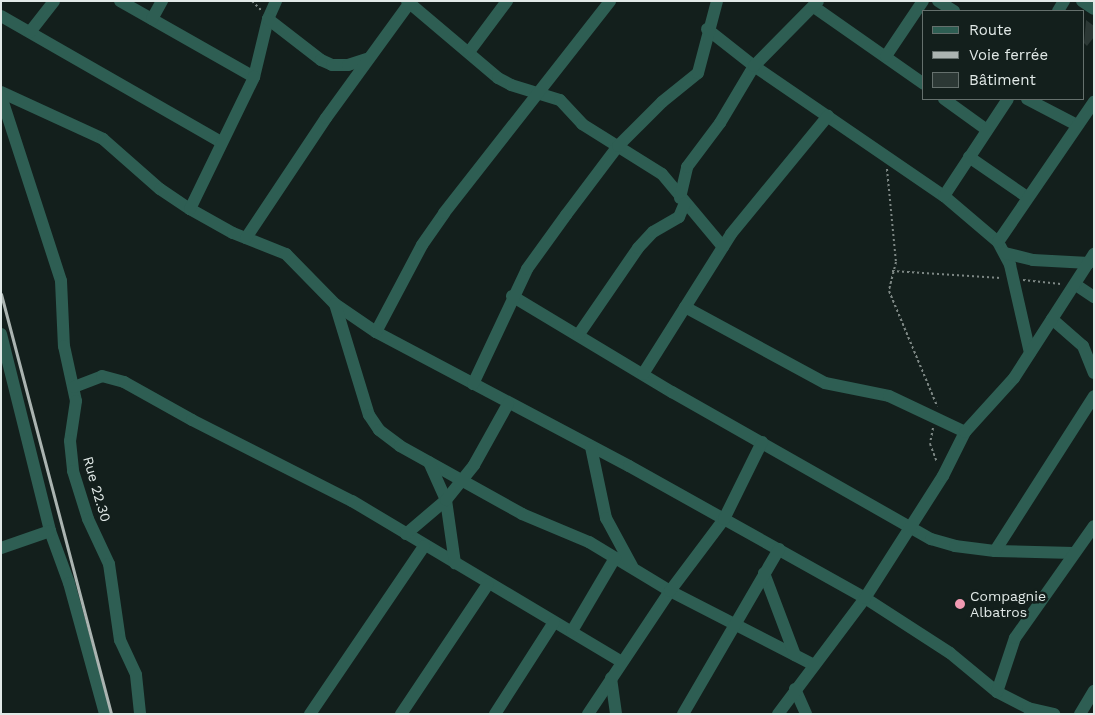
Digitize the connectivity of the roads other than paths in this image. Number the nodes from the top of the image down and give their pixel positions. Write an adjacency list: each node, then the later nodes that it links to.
1 (54, 1): 19 (street)
2 (120, 1): 16 (street)
3 (162, 1): 16 (street)
4 (276, 1): 17 (street)
5 (507, 1): 20 (street)
6 (610, 1): 26 (street)
7 (717, 1): 18 (street)
8 (923, 1): 21 (street)
9 (938, 1): 14 (street)
10 (1082, 1): 13 (street)
11 (409, 2): 20 (street); 22 (street)
12 (816, 4): 21 (street); 23 (street)
13 (1094, 9)
14 (952, 10)
15 (1, 16): 19 (street)
16 (152, 19): 24 (street)
17 (268, 19): 22 (street); 24 (street)
18 (707, 28): 23 (street); 36 (street)
19 (30, 32): 35 (street)
20 (470, 52): 26 (street)
21 (886, 56): 25 (street)
22 (368, 58): 42 (street)
23 (754, 66): 32 (street); 40 (street)
24 (254, 77): 35 (street)
25 (922, 83)
26 (536, 93): 36 (street); 52 (street)
27 (1, 94): 41 (street); 59 (street, Rue 22.30)
28 (945, 100): 34 (street)
29 (1007, 100): 34 (street)
30 (1029, 100): 33 (street)
31 (1094, 102): 33 (street)
32 (828, 116): 38 (street); 43 (street)
33 (1077, 125): 39 (street)
34 (987, 130): 37 (street)
35 (220, 142): 41 (street)
36 (618, 146): 40 (street); 47 (street)
37 (969, 157): 38 (street); 39 (street)
38 (944, 196): 44 (street)
39 (1027, 197): 44 (street)
40 (682, 200): 43 (street); 54 (street)
41 (190, 209): 42 (street)
42 (246, 238): 49 (street)
43 (723, 247): 50 (street)
44 (1002, 247): 45 (street); 55 (street)
45 (1091, 258): 46 (street)
46 (1076, 285): 48 (street); 51 (street)
47 (512, 296): 54 (street); 58 (street)
48 (1094, 297)
49 (334, 304): 52 (street); 65 (street)
50 (685, 307): 57 (street); 62 (street)
51 (1052, 319): 55 (street); 56 (street)
52 (376, 332): 58 (street)
53 (1, 334): 71 (street)
54 (579, 334): 57 (street)
55 (1030, 353): 62 (street)
56 (1094, 373)
57 (643, 374): 63 (street)
58 (473, 384): 61 (street)
59 (74, 387): 72 (street); 96 (street, Rue 22.30)
60 (1094, 396): 76 (street)
61 (508, 404): 64 (street); 66 (street)
62 (965, 432): 69 (street)
63 (762, 442): 68 (street); 69 (street)
64 (591, 447): 68 (street); 80 (street)
65 (429, 462): 66 (street); 67 (street)
66 (462, 480): 67 (street); 78 (street)
67 (446, 500): 72 (street); 79 (street)
68 (724, 519): 75 (street); 83 (street)
69 (912, 525): 76 (street); 84 (street)
70 (1094, 526): 77 (street)
71 (50, 531): 74 (street); 95 (street)
72 (406, 534): 73 (street)
73 (424, 546): 79 (street); 97 (street)
74 (1, 548)
75 (779, 549): 81 (street); 84 (street)
76 (995, 551): 77 (street)
77 (1074, 553): 94 (street)
78 (615, 558): 80 (street); 87 (street)
79 (455, 563): 82 (street)
80 (633, 567): 83 (street)
81 (764, 573): 86 (street); 88 (street)
82 (488, 584): 85 (street); 98 (street)
83 (670, 591): 86 (street); 89 (street)
84 (865, 598): 90 (street); 94 (street)
85 (554, 622): 87 (street); 99 (street)
86 (735, 624): 88 (street); 102 (street)
87 (572, 631): 89 (street)
88 (795, 655): 90 (street)
89 (622, 662): 91 (street)
90 (812, 664): 92 (street)
91 (611, 678): 100 (street); 101 (street)
92 (795, 689): 103 (street); 104 (street)
93 (1094, 691): 106 (street)
94 (997, 692): 105 (street)
95 (105, 714)
96 (140, 714)
97 (310, 714)
98 (401, 714)
99 (495, 714)
100 (588, 714)
101 (616, 714)
102 (683, 714)
103 (778, 714)
104 (806, 714)
105 (1054, 714)
106 (1080, 714)

